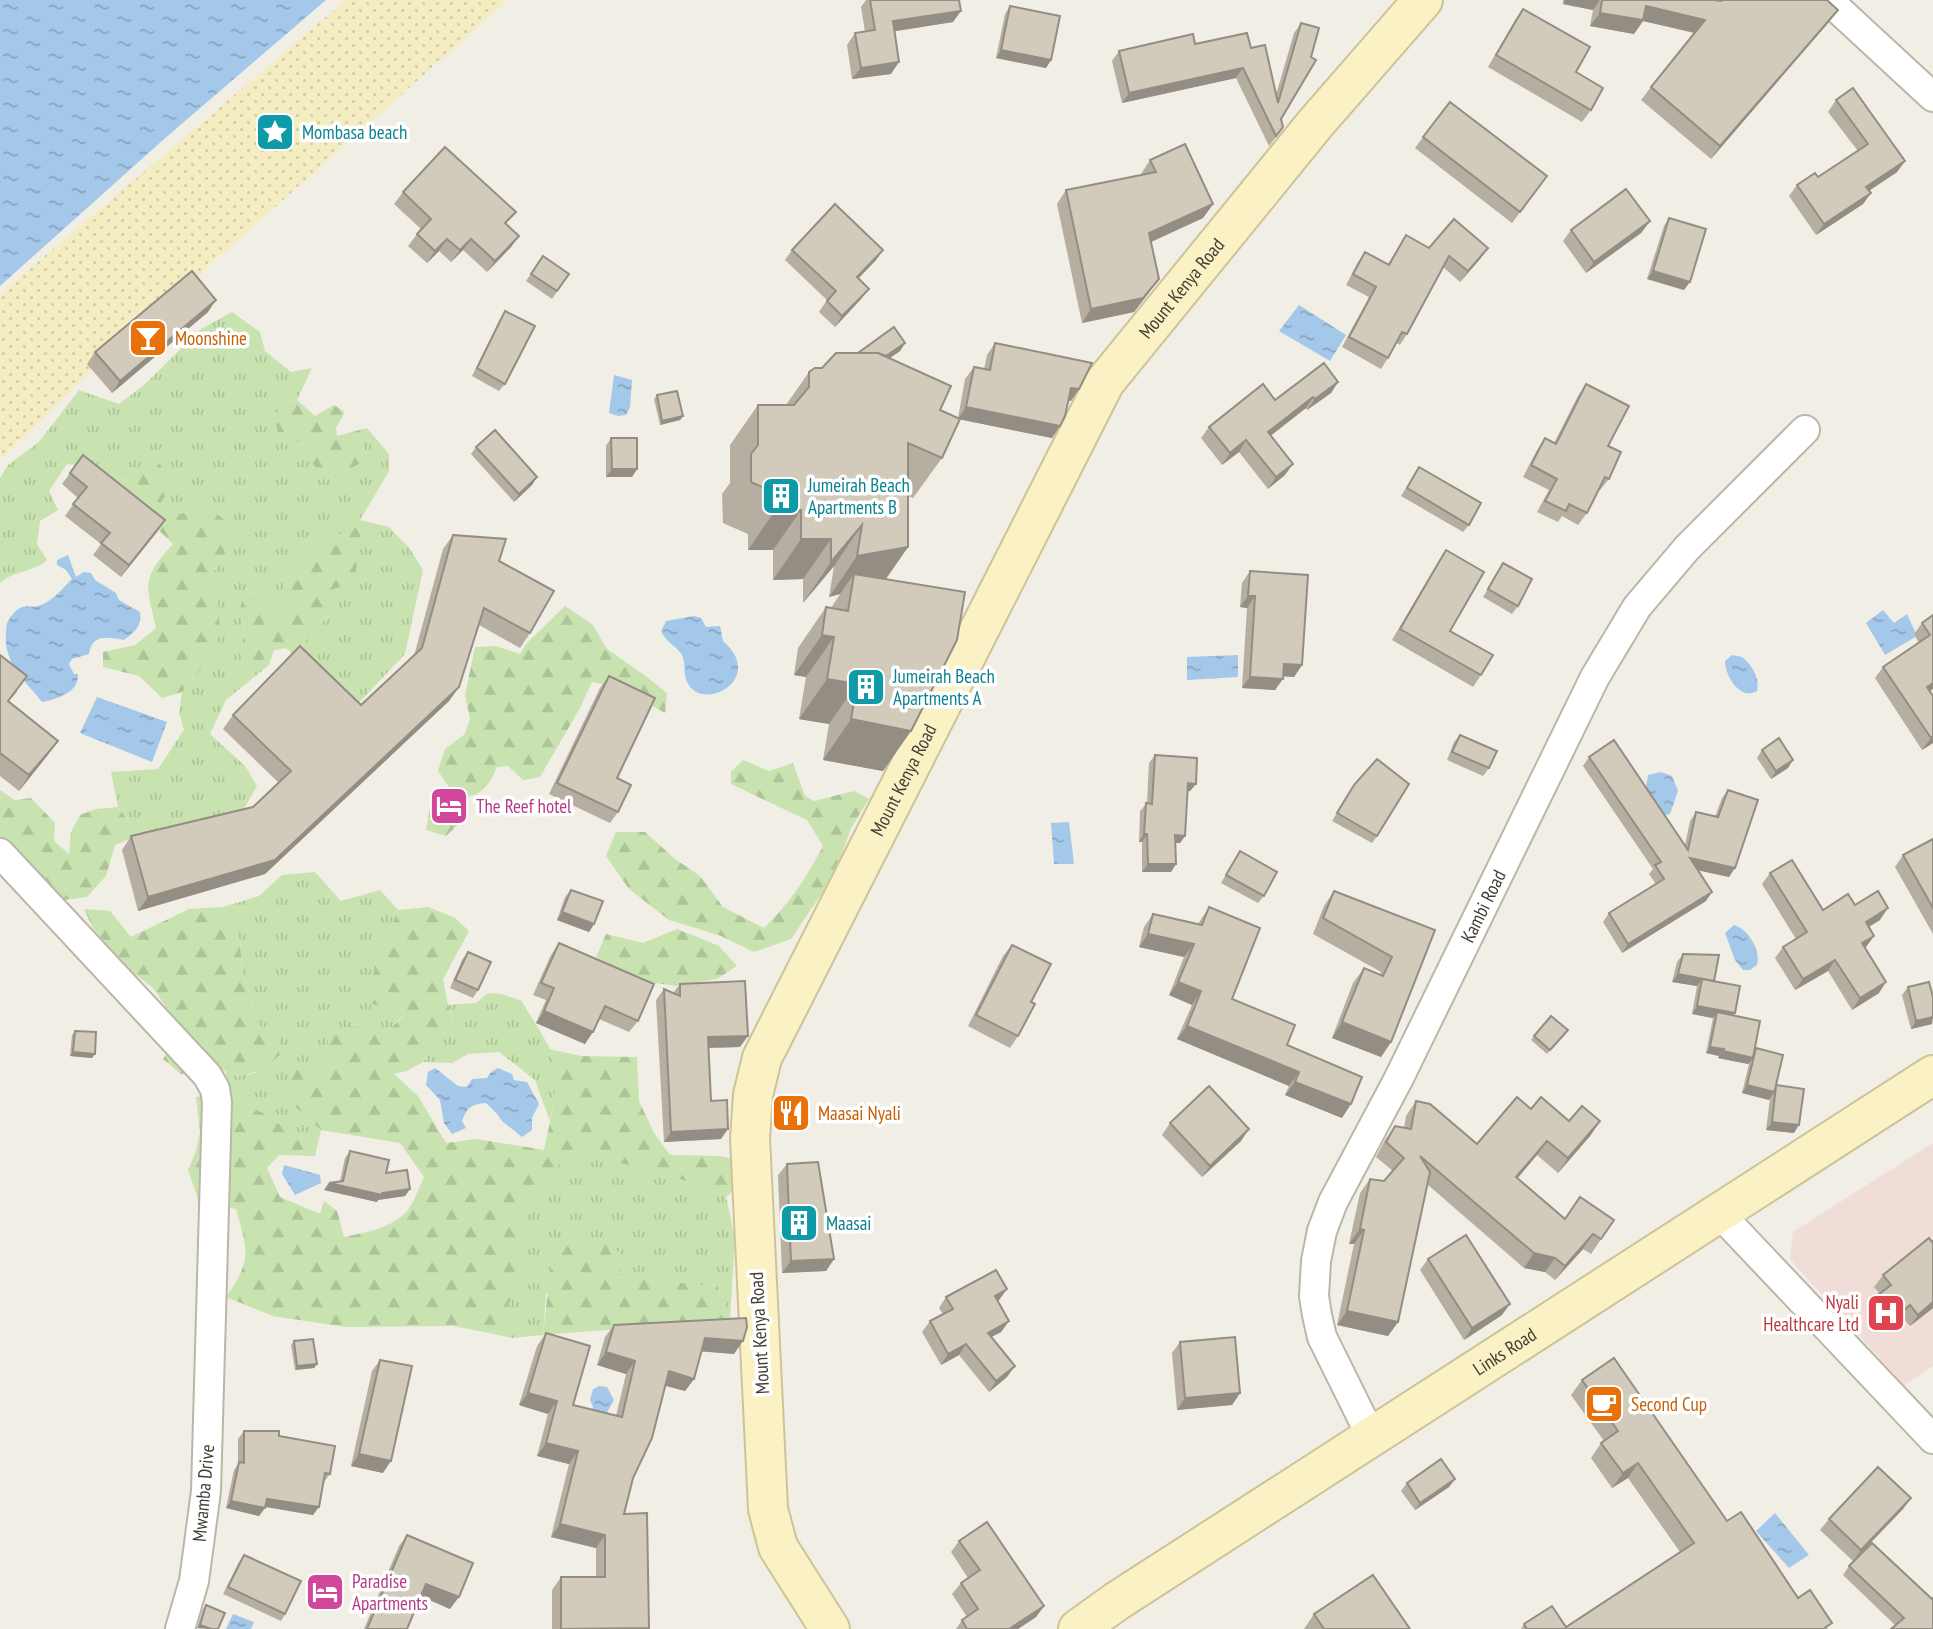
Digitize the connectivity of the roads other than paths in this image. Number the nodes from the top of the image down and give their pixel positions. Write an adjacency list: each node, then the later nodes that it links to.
1 (1423, 0): 11 (main road, Mount Kenya Road)
2 (1829, 0): 3 (street)
3 (1933, 97)
4 (1805, 430): 8 (street, Kambi Road)
5 (0, 853): 10 (street, Mwamba Drive)
6 (1933, 1076): 7 (main road, Links Road)
7 (1718, 1212): 8 (main road, Links Road); 9 (street)
8 (1372, 1438): 12 (main road, Links Road)
9 (1933, 1439)
10 (180, 1629)
11 (830, 1629)
12 (1078, 1629)

